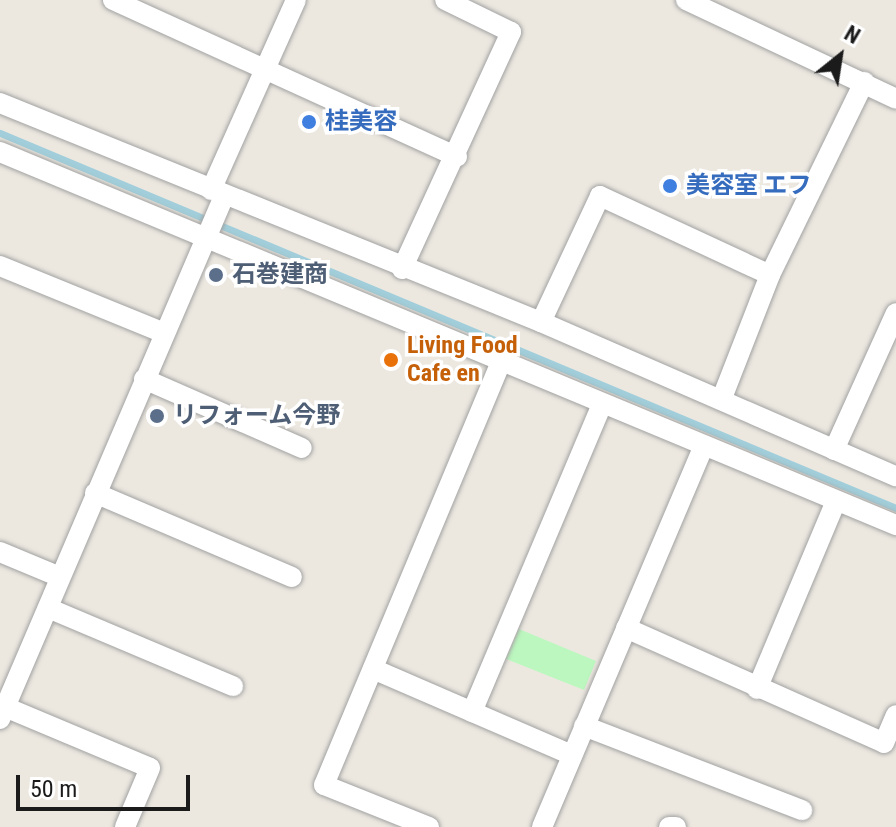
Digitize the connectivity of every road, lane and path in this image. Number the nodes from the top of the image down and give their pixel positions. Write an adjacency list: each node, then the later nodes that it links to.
1 (113, 0): 5 (street)
2 (296, 0): 5 (street)
3 (445, 0): 10 (street)
4 (686, 0): 6 (street)
5 (265, 67): 10 (street); 11 (street)
6 (864, 82): 7 (street); 15 (street)
7 (896, 99)
8 (0, 103): 11 (street)
9 (0, 152): 12 (street)
10 (457, 157): 14 (street)
11 (218, 198): 12 (street); 14 (street)
12 (208, 233): 18 (street); 19 (street)
13 (0, 266): 18 (street)
14 (402, 269): 17 (street)
15 (770, 275): 17 (street); 21 (street)
16 (896, 313): 25 (street)
17 (541, 322): 21 (street)
18 (164, 333): 20 (street)
19 (500, 364): 22 (street); 35 (street)
20 (144, 379): 24 (street); 27 (street)
21 (722, 398): 25 (street)
22 (602, 404): 23 (street); 39 (street)
23 (703, 447): 28 (street); 34 (street)
24 (302, 448)
25 (834, 450): 26 (street)
26 (896, 476)
27 (95, 493): 31 (street); 32 (street)
28 (836, 501): 29 (street); 37 (street)
29 (896, 525)
30 (0, 552): 31 (street)
31 (60, 577): 33 (street)
32 (292, 577)
33 (48, 608): 36 (street); 38 (street)
34 (626, 628): 37 (street); 41 (street)
35 (373, 669): 39 (street); 45 (street)
36 (233, 686)
37 (757, 689): 40 (street)
38 (4, 699): 44 (street)
39 (472, 712): 42 (street)
40 (896, 715)
41 (584, 726): 42 (street); 43 (street)
42 (572, 755): 46 (street)
43 (802, 810)
44 (125, 827)
45 (429, 827)
46 (542, 827)
47 (669, 827): 48 (street)
48 (676, 827)

